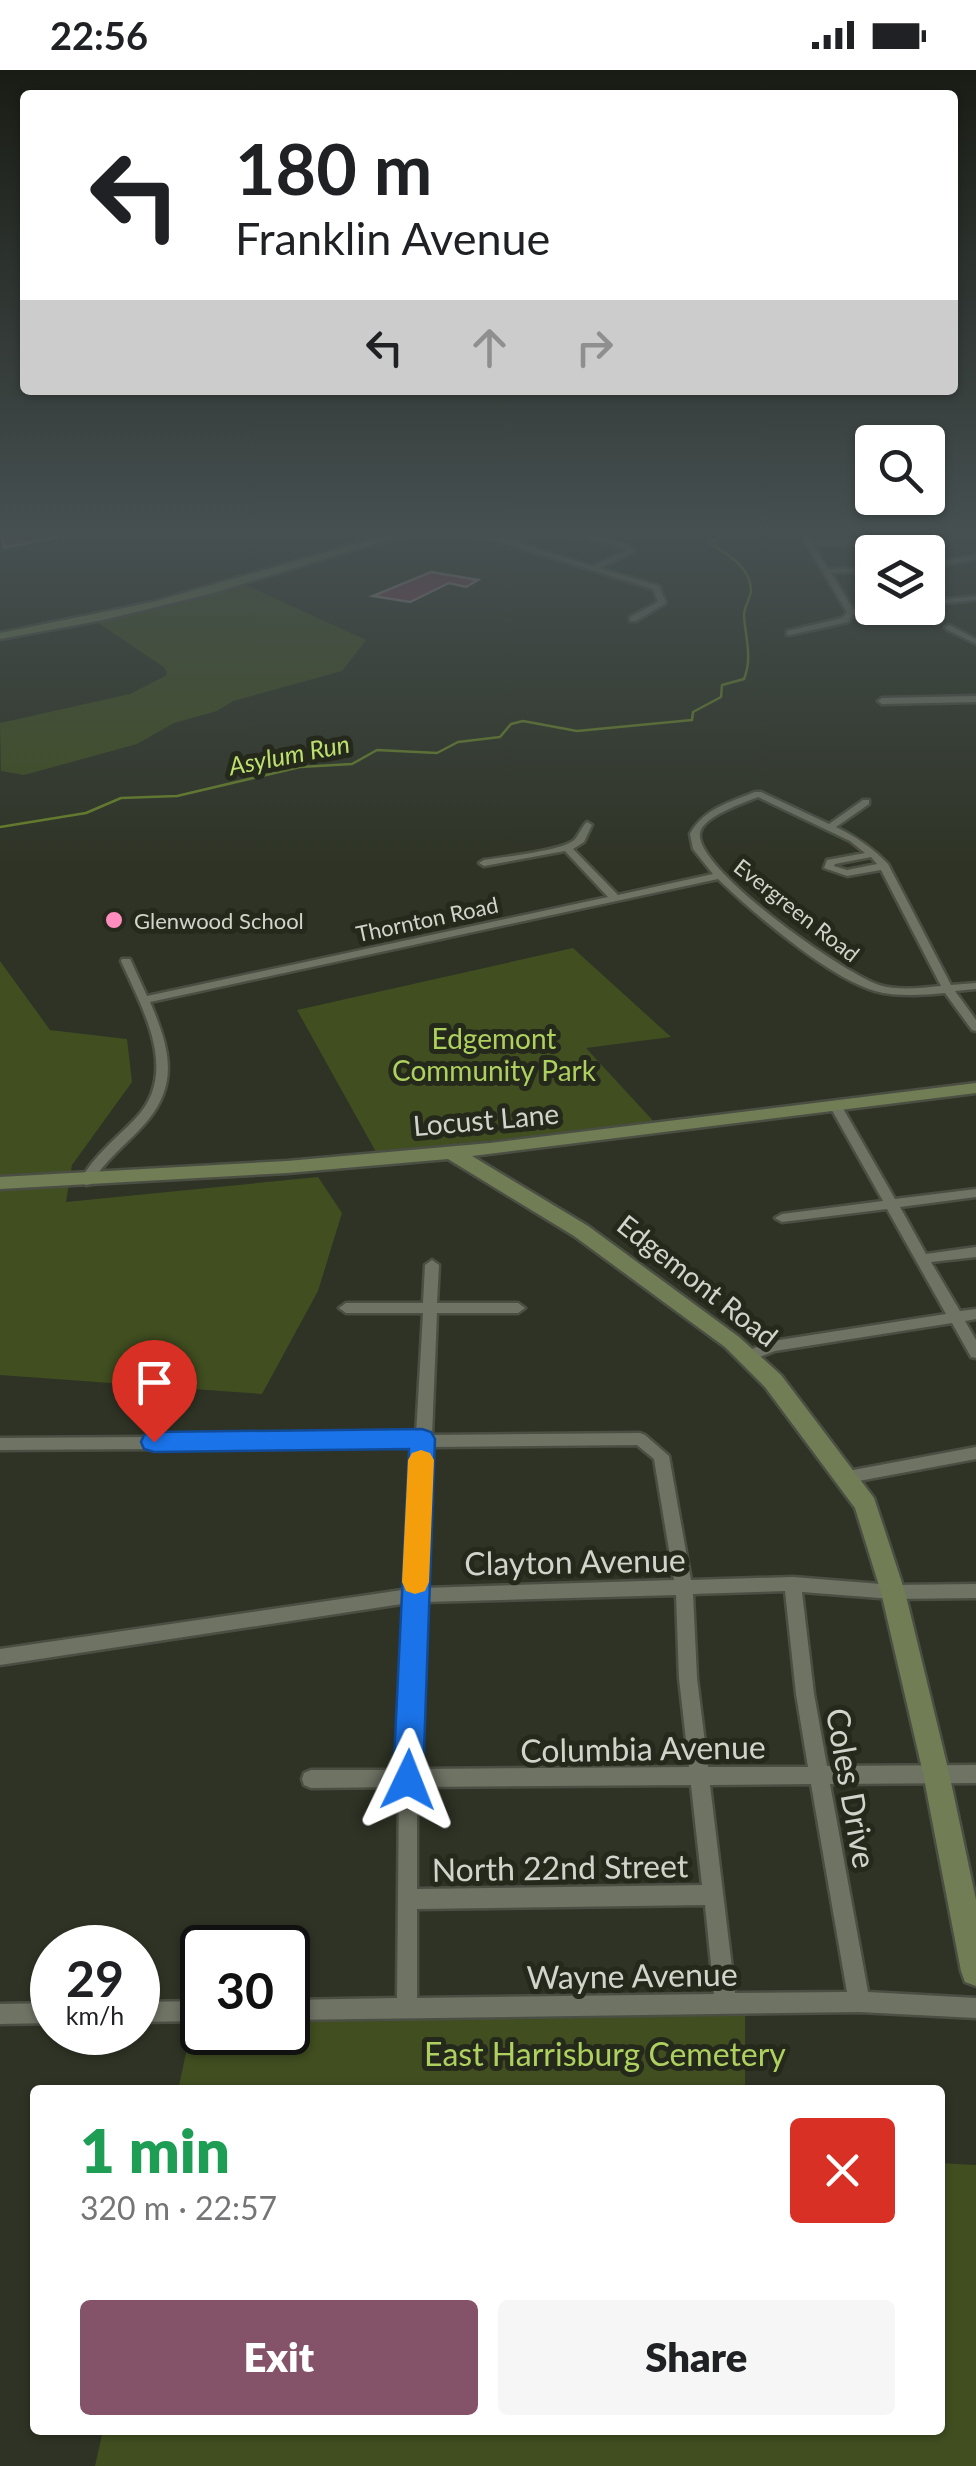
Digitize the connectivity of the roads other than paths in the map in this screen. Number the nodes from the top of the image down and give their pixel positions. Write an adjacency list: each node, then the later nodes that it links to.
1 (976, 700): 2 (street)
2 (882, 702)
3 (758, 794): 6 (street); 11 (street, Evergreen Road)
4 (866, 802): 6 (street)
5 (586, 825): 7 (street)
6 (829, 828): 8 (street)
7 (567, 848): 9 (street); 12 (street)
8 (873, 854): 10 (street); 10 (street)
9 (484, 864)
10 (884, 866): 15 (street)
11 (719, 876): 12 (street, Thornton Road); 15 (street, Evergreen Road)
12 (616, 900): 16 (street, Thornton Road)
13 (126, 961): 16 (street)
14 (976, 986): 15 (street, Evergreen Road)
15 (947, 988): 17 (street)
16 (143, 1000): 21 (street)
17 (976, 1028)
18 (976, 1088): 19 (street, Locust Lane)
19 (835, 1105): 20 (street, Locust Lane); 24 (street)
20 (451, 1152): 21 (street, Locust Lane); 35 (street, Edgemont Road)
21 (86, 1180): 22 (street, Locust Lane)
22 (0, 1182)
23 (976, 1193): 24 (street)
24 (891, 1205): 25 (street); 27 (street)
25 (782, 1218)
26 (976, 1252): 27 (street)
27 (922, 1259): 33 (street)
28 (432, 1265): 29 (street)
29 (428, 1306): 30 (street); 31 (street); 36 (street)
30 (346, 1308)
31 (518, 1308)
32 (976, 1314): 33 (street)
33 (956, 1317): 34 (street); 35 (street)
34 (976, 1354)
35 (749, 1356): 39 (street, Edgemont Road)
36 (422, 1439): 37 (street); 41 (street, North 22nd Street); 44 (street)
37 (0, 1444)
38 (976, 1454): 39 (street)
39 (848, 1477): 43 (street, Edgemont Road)
40 (794, 1584): 41 (street, Clayton Avenue); 43 (street, Clayton Avenue); 48 (street, Coles Drive)
41 (684, 1588): 44 (street, Clayton Avenue); 50 (street, North 22nd Street)
42 (976, 1591): 43 (street, Clayton Avenue)
43 (893, 1592): 46 (street, Edgemont Road)
44 (415, 1595): 45 (street, Clayton Avenue); 51 (street)
45 (0, 1657)
46 (936, 1774): 47 (street, Columbia Avenue); 48 (street, Columbia Avenue); 54 (street, Edgemont Road)
47 (976, 1774)
48 (818, 1775): 50 (street, Columbia Avenue); 55 (street, Coles Drive)
49 (311, 1779): 51 (street, Columbia Avenue)
50 (699, 1779): 51 (street, Columbia Avenue); 52 (street, North 22nd Street)
51 (408, 1780): 53 (street)
52 (713, 1896): 53 (street, North 22nd Street); 56 (street, North 22nd Street)
53 (408, 1898): 57 (street)
54 (976, 1970)
55 (860, 2002): 56 (street, Wayne Avenue); 58 (street, Wayne Avenue)
56 (726, 2004): 57 (street, Wayne Avenue)
57 (407, 2007): 59 (street, Wayne Avenue)
58 (976, 2008)
59 (310, 2009)
60 (30, 2013): 61 (street)
61 (0, 2014)

